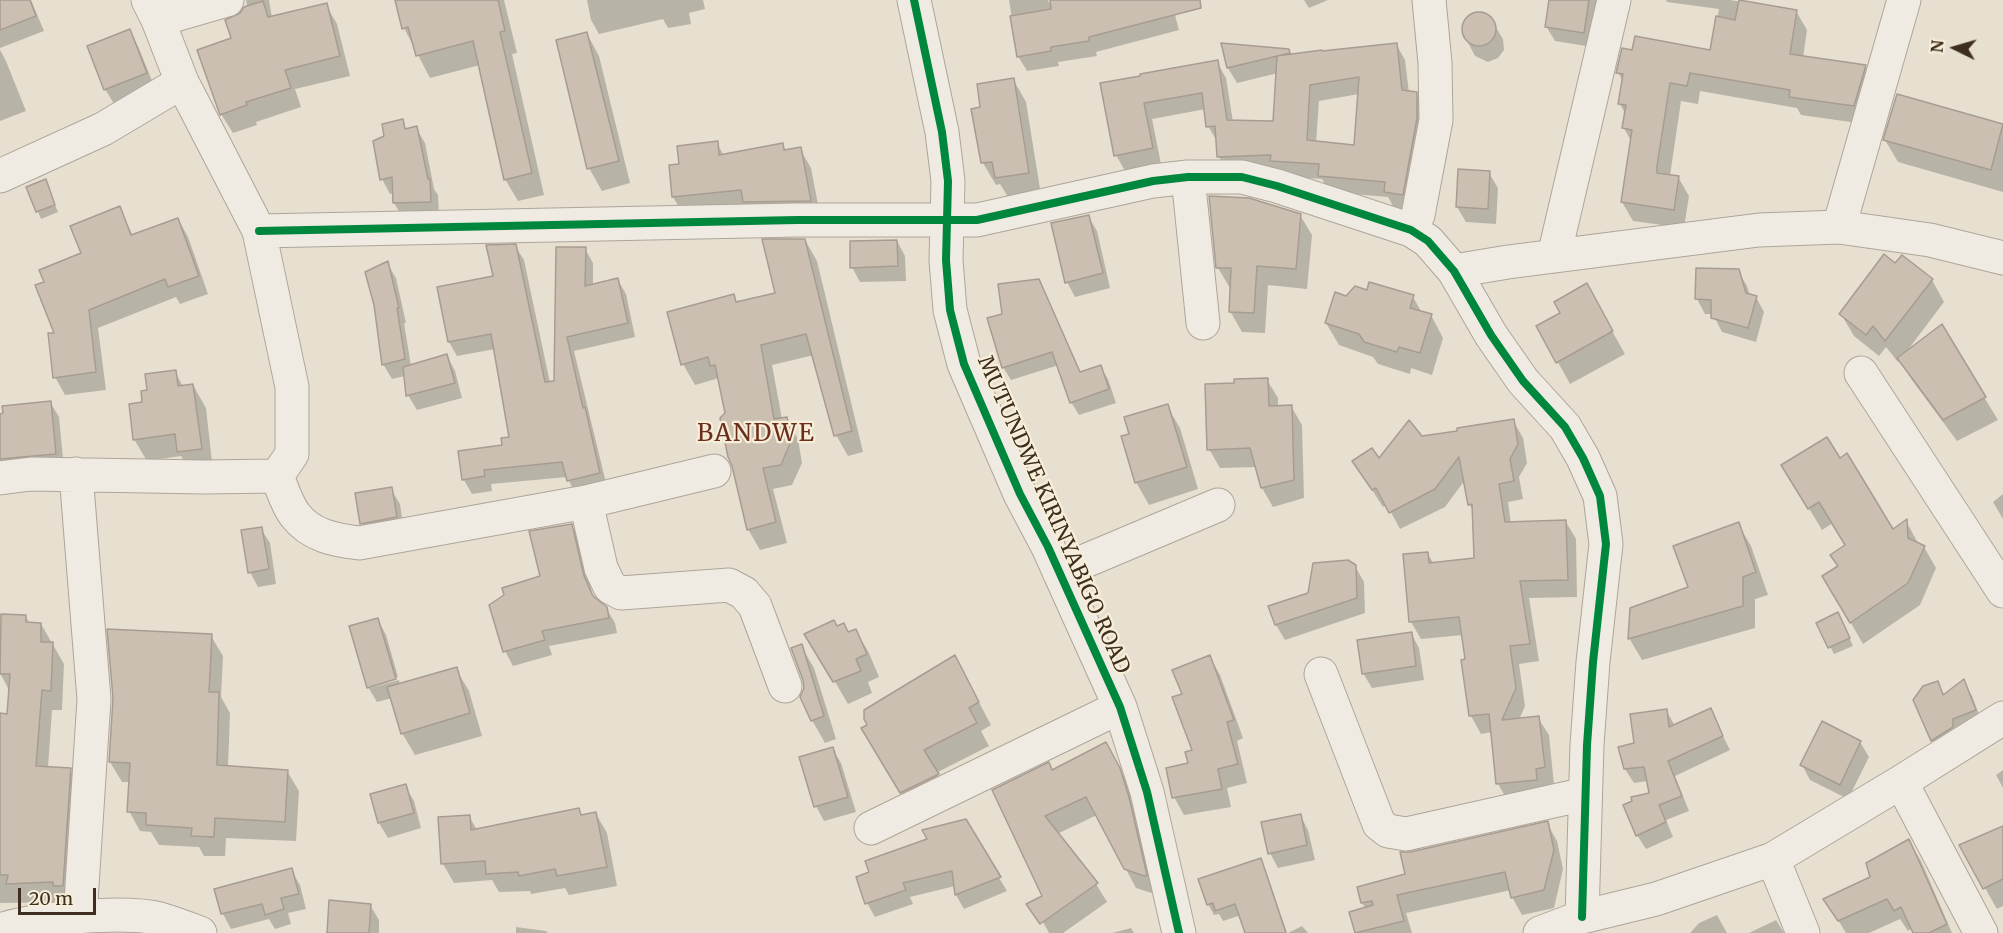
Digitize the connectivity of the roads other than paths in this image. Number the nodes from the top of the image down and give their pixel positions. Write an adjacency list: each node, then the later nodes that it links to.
1 (227, 0): 6 (street)
2 (914, 0): 10 (street, MUTUNDWE KIRINYABIGO ROAD)
3 (1428, 0): 12 (street)
4 (1614, 0): 14 (street)
5 (1904, 0): 11 (street)
6 (153, 10): 7 (street)
7 (182, 82): 8 (street); 13 (street)
8 (0, 176)
9 (1188, 177): 10 (street); 12 (street); 17 (street)
10 (946, 220): 13 (street); 25 (street, MUTUNDWE KIRINYABIGO ROAD)
11 (1839, 227): 14 (street); 15 (street)
12 (1411, 230): 16 (street)
13 (259, 231): 21 (street)
14 (1554, 256): 16 (street)
15 (2003, 258)
16 (1454, 272): 32 (street)
17 (1203, 323)
18 (1861, 374): 26 (street)
19 (714, 471): 23 (street)
20 (76, 474): 21 (street); 22 (street); 35 (street)
21 (277, 476): 23 (street)
22 (0, 478)
23 (586, 502): 28 (street)
24 (1218, 505): 25 (street)
25 (1059, 572): 29 (street, MUTUNDWE KIRINYABIGO ROAD)
26 (2003, 591)
27 (1322, 674): 32 (street)
28 (785, 686)
29 (1120, 707): 33 (street); 40 (street, MUTUNDWE KIRINYABIGO ROAD)
30 (2003, 717): 31 (street)
31 (1901, 782): 34 (street); 43 (street)
32 (1585, 794): 36 (street)
33 (871, 828)
34 (1773, 859): 37 (street); 42 (street)
35 (80, 917): 38 (street); 39 (street)
36 (1582, 917): 37 (street); 41 (street)
37 (1618, 922)
38 (0, 930)
39 (200, 933)
40 (1179, 933)
41 (1540, 933)
42 (1803, 933)
43 (1981, 933)

